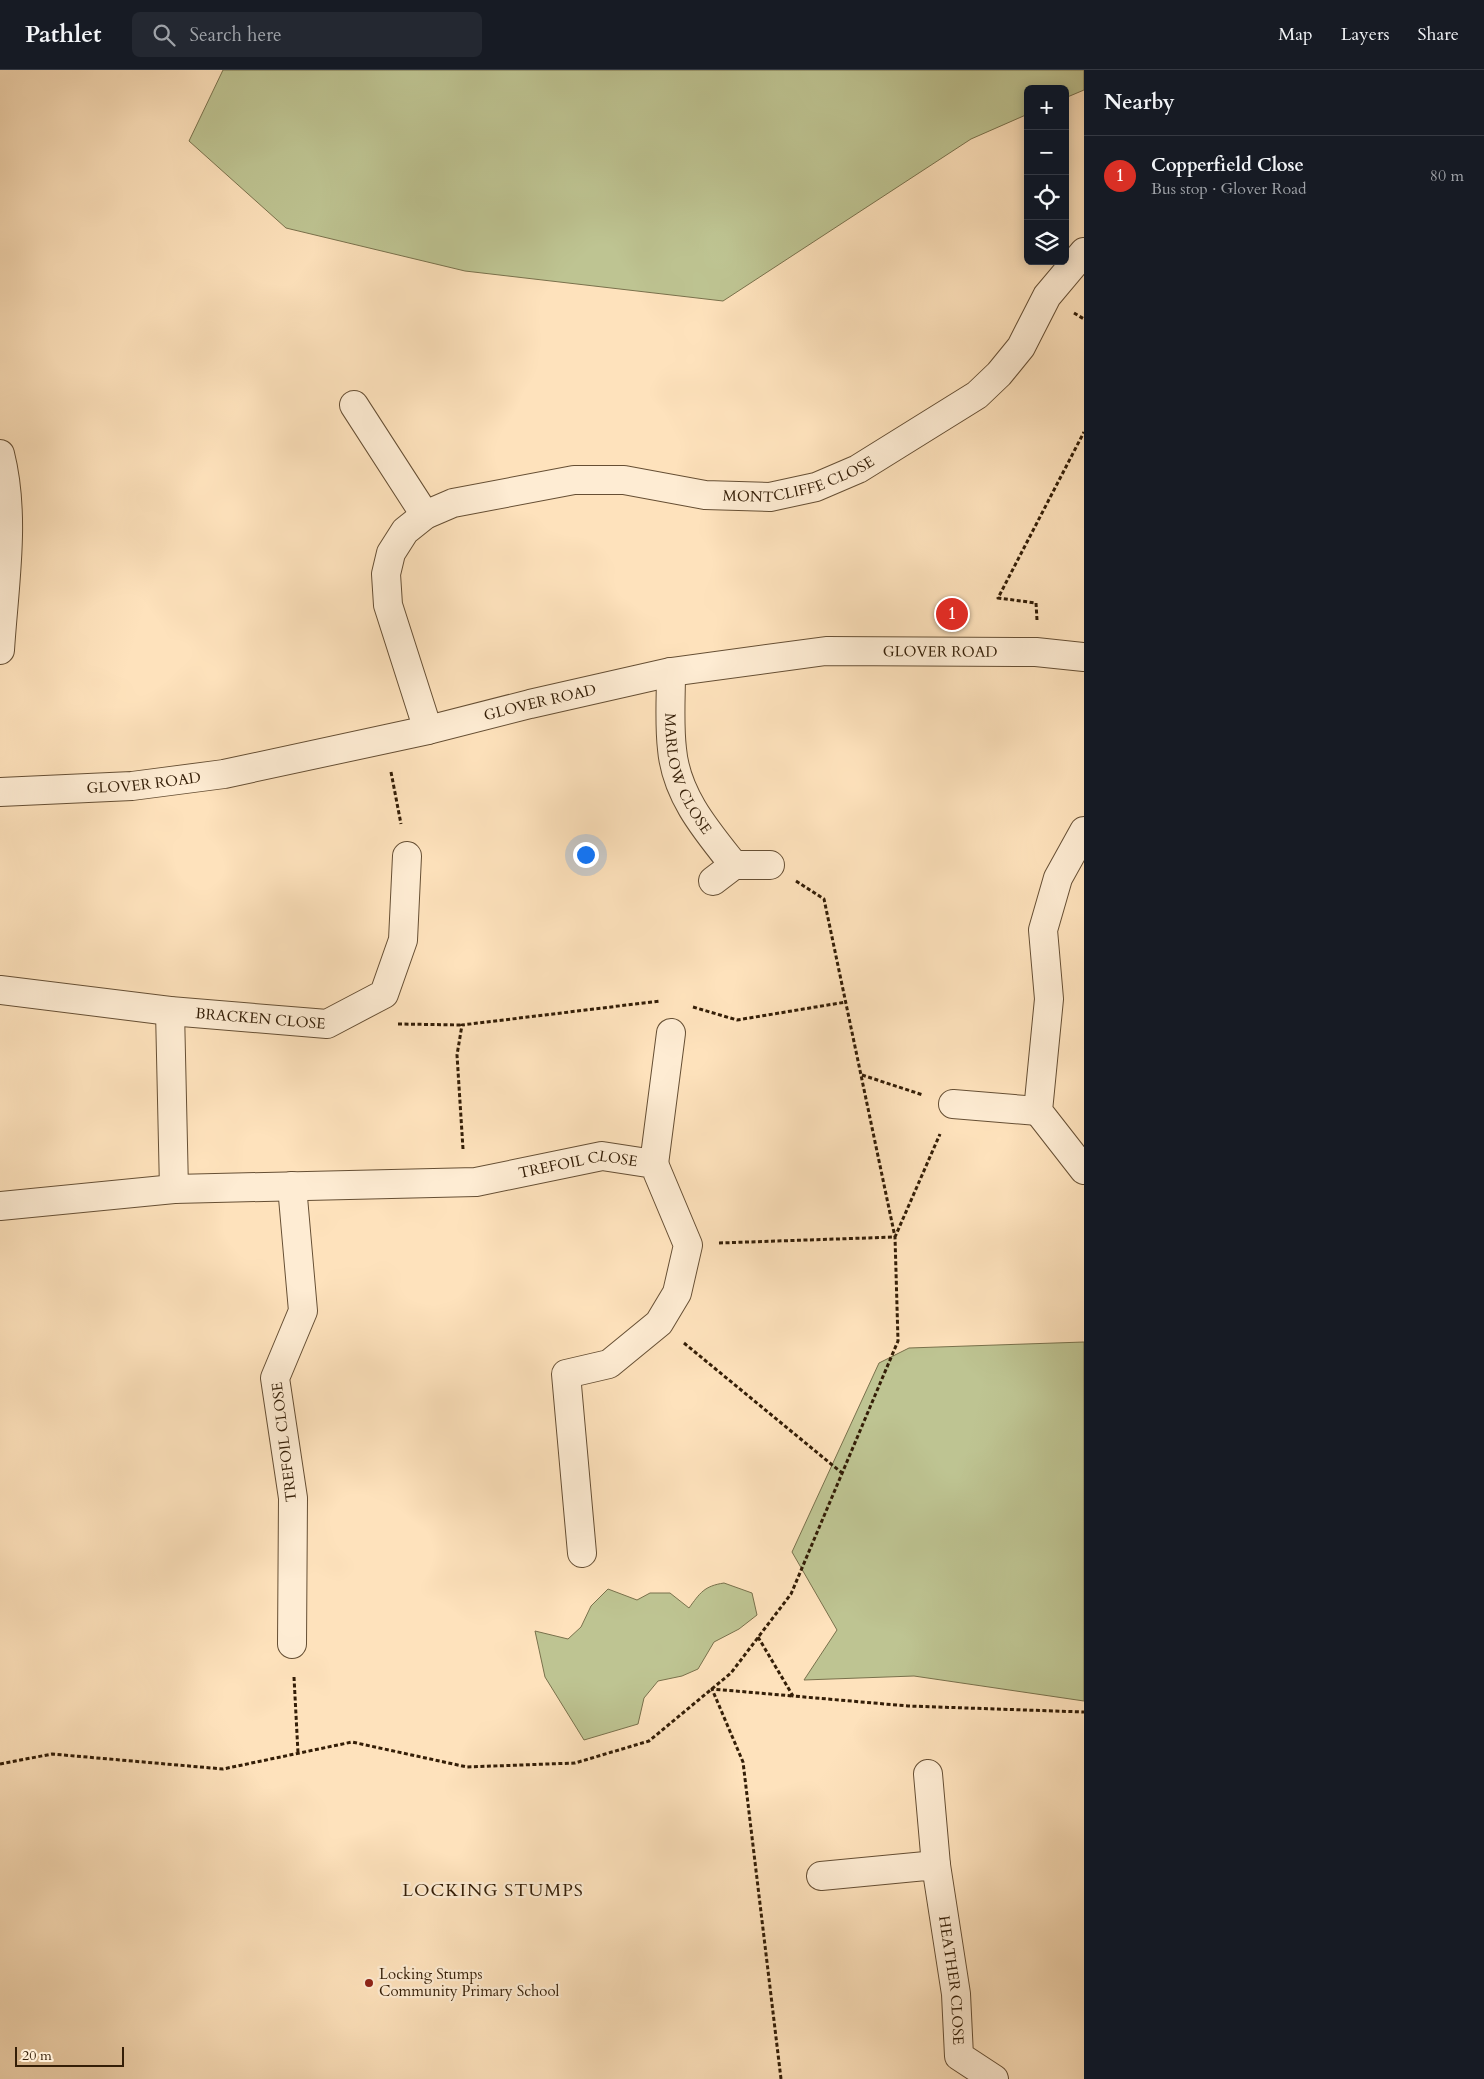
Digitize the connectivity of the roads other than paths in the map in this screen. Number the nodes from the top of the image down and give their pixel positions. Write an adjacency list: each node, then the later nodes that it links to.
1 (1084, 252): 4 (street, MONTCLIFFE CLOSE)
2 (354, 405): 4 (street)
3 (0, 454): 5 (street)
4 (425, 515): 8 (street, MONTCLIFFE CLOSE)
5 (0, 650)
6 (1084, 657): 7 (street, GLOVER ROAD)
7 (671, 672): 8 (street, GLOVER ROAD); 12 (street, MARLOW CLOSE)
8 (428, 730): 9 (street, GLOVER ROAD)
9 (0, 792)
10 (1084, 831): 19 (street)
11 (407, 856): 16 (street, BRACKEN CLOSE)
12 (734, 865): 13 (street); 14 (street)
13 (770, 865)
14 (713, 881)
15 (0, 990): 16 (street, BRACKEN CLOSE)
16 (170, 1011): 23 (street)
17 (672, 1033): 20 (street, TREFOIL CLOSE)
18 (953, 1104): 19 (street)
19 (1038, 1111): 21 (street)
20 (654, 1164): 22 (street, TREFOIL CLOSE); 25 (street, TREFOIL CLOSE)
21 (1084, 1170)
22 (292, 1186): 23 (street, TREFOIL CLOSE); 26 (street, TREFOIL CLOSE)
23 (174, 1189): 24 (street, TREFOIL CLOSE)
24 (0, 1206)
25 (582, 1554)
26 (292, 1644)
27 (928, 1774): 28 (street, HEATHER CLOSE)
28 (936, 1865): 29 (street); 30 (street, HEATHER CLOSE)
29 (821, 1876)
30 (994, 2079)

